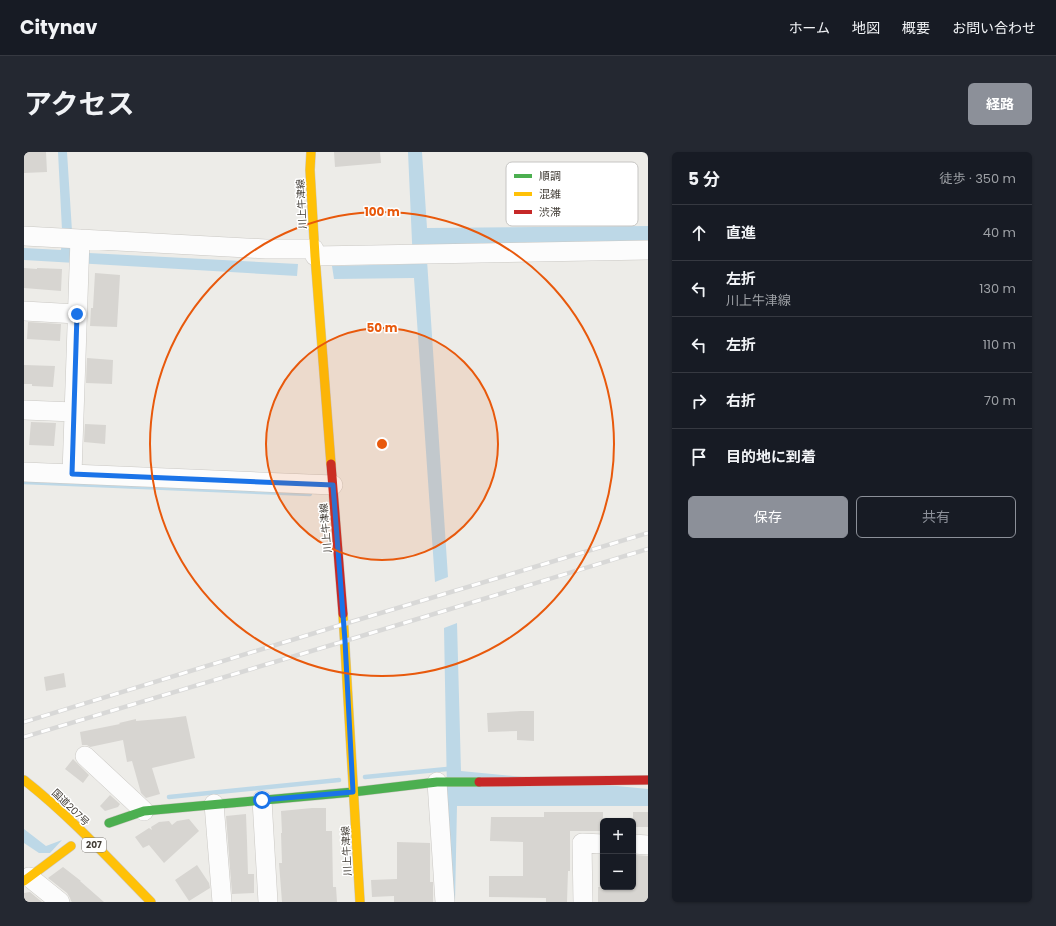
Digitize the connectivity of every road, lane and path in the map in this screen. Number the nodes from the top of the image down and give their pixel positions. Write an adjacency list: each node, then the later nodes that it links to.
1 (311, 152): 5 (main road, 川上牛津線)
2 (24, 236): 3 (street)
3 (80, 239): 5 (street); 7 (street)
4 (648, 250): 5 (street)
5 (314, 253): 12 (main road, 川上牛津線)
6 (24, 311): 7 (street)
7 (77, 314): 9 (street)
8 (24, 410): 9 (street)
9 (74, 412): 11 (street)
10 (24, 472): 11 (street)
11 (72, 474): 12 (street)
12 (333, 485): 17 (main road, 川上牛津線)
13 (85, 756): 20 (street)
14 (24, 780): 28 (main road, 国道207号 / 207)
15 (648, 780): 16 (main road)
16 (437, 782): 17 (main road); 32 (street)
17 (353, 792): 18 (main road); 31 (main road, 川上牛津線)
18 (262, 800): 19 (main road); 30 (street)
19 (214, 804): 20 (main road); 29 (street)
20 (144, 811): 21 (main road)
21 (109, 823)
22 (600, 844): 33 (street)
23 (636, 844): 24 (street)
24 (648, 844)
25 (71, 846): 26 (main road)
26 (26, 879): 27 (street)
27 (60, 902)
28 (151, 902)
29 (222, 902)
30 (268, 902)
31 (360, 902)
32 (445, 902)
33 (583, 902)

